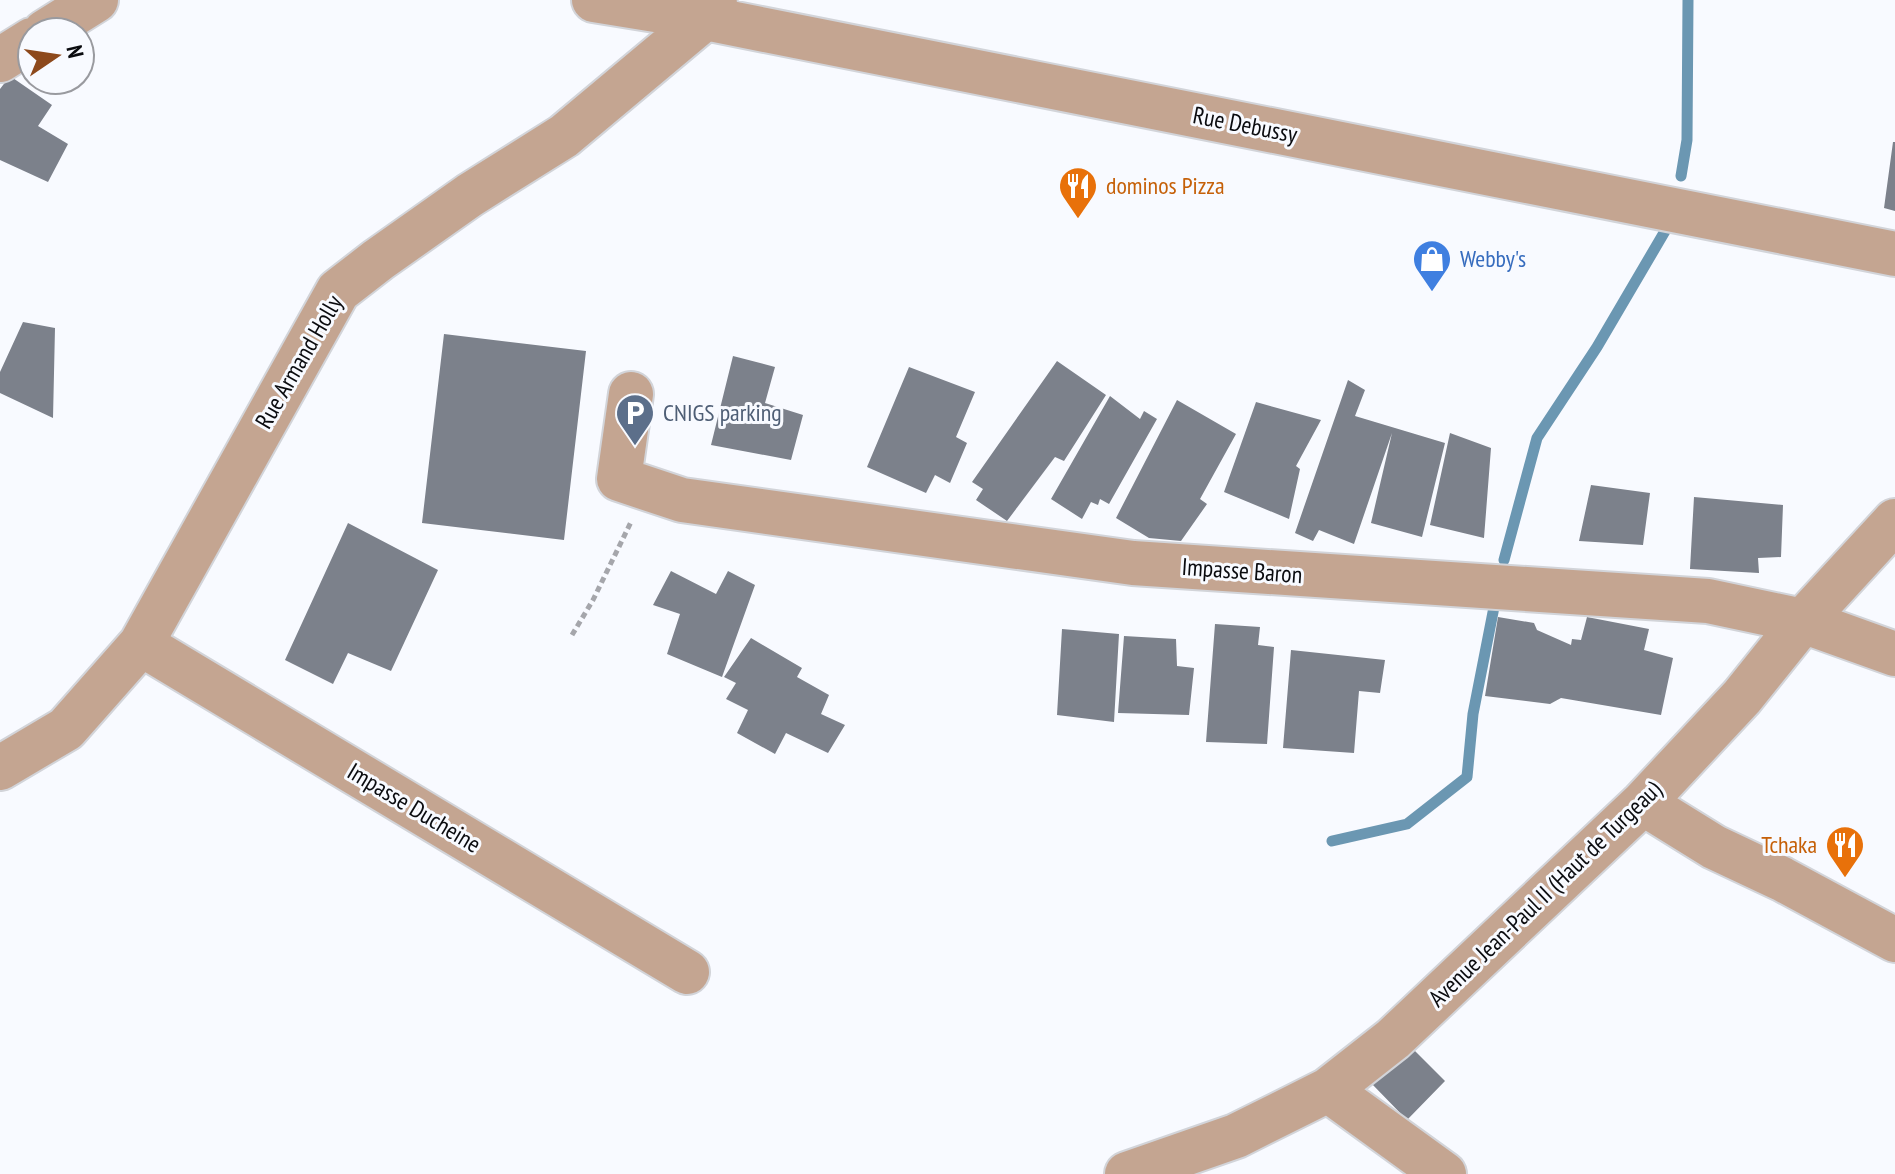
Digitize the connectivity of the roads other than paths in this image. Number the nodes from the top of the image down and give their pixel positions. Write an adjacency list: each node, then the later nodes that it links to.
1 (594, 0): 2 (street, Rue Debussy)
2 (711, 9): 3 (street, Rue Debussy); 7 (street, Rue Armand Holly)
3 (1895, 254)
4 (631, 394): 6 (street, Impasse Baron)
5 (1895, 521): 6 (street, Avenue Jean-Paul II (Haut de Turgeau))
6 (1803, 621): 8 (street, Impasse Baron); 10 (street, Avenue Jean-Paul II (Haut de Turgeau))
7 (141, 644): 9 (street, Rue Armand Holly); 12 (street, Impasse Ducheine)
8 (1895, 654)
9 (0, 768)
10 (1643, 803): 11 (street); 13 (street, Avenue Jean-Paul II (Haut de Turgeau))
11 (1895, 940)
12 (687, 972)
13 (1328, 1090): 14 (street, Avenue Jean-Paul II (Haut de Turgeau)); 15 (street)
14 (1134, 1173)
15 (1444, 1174)

